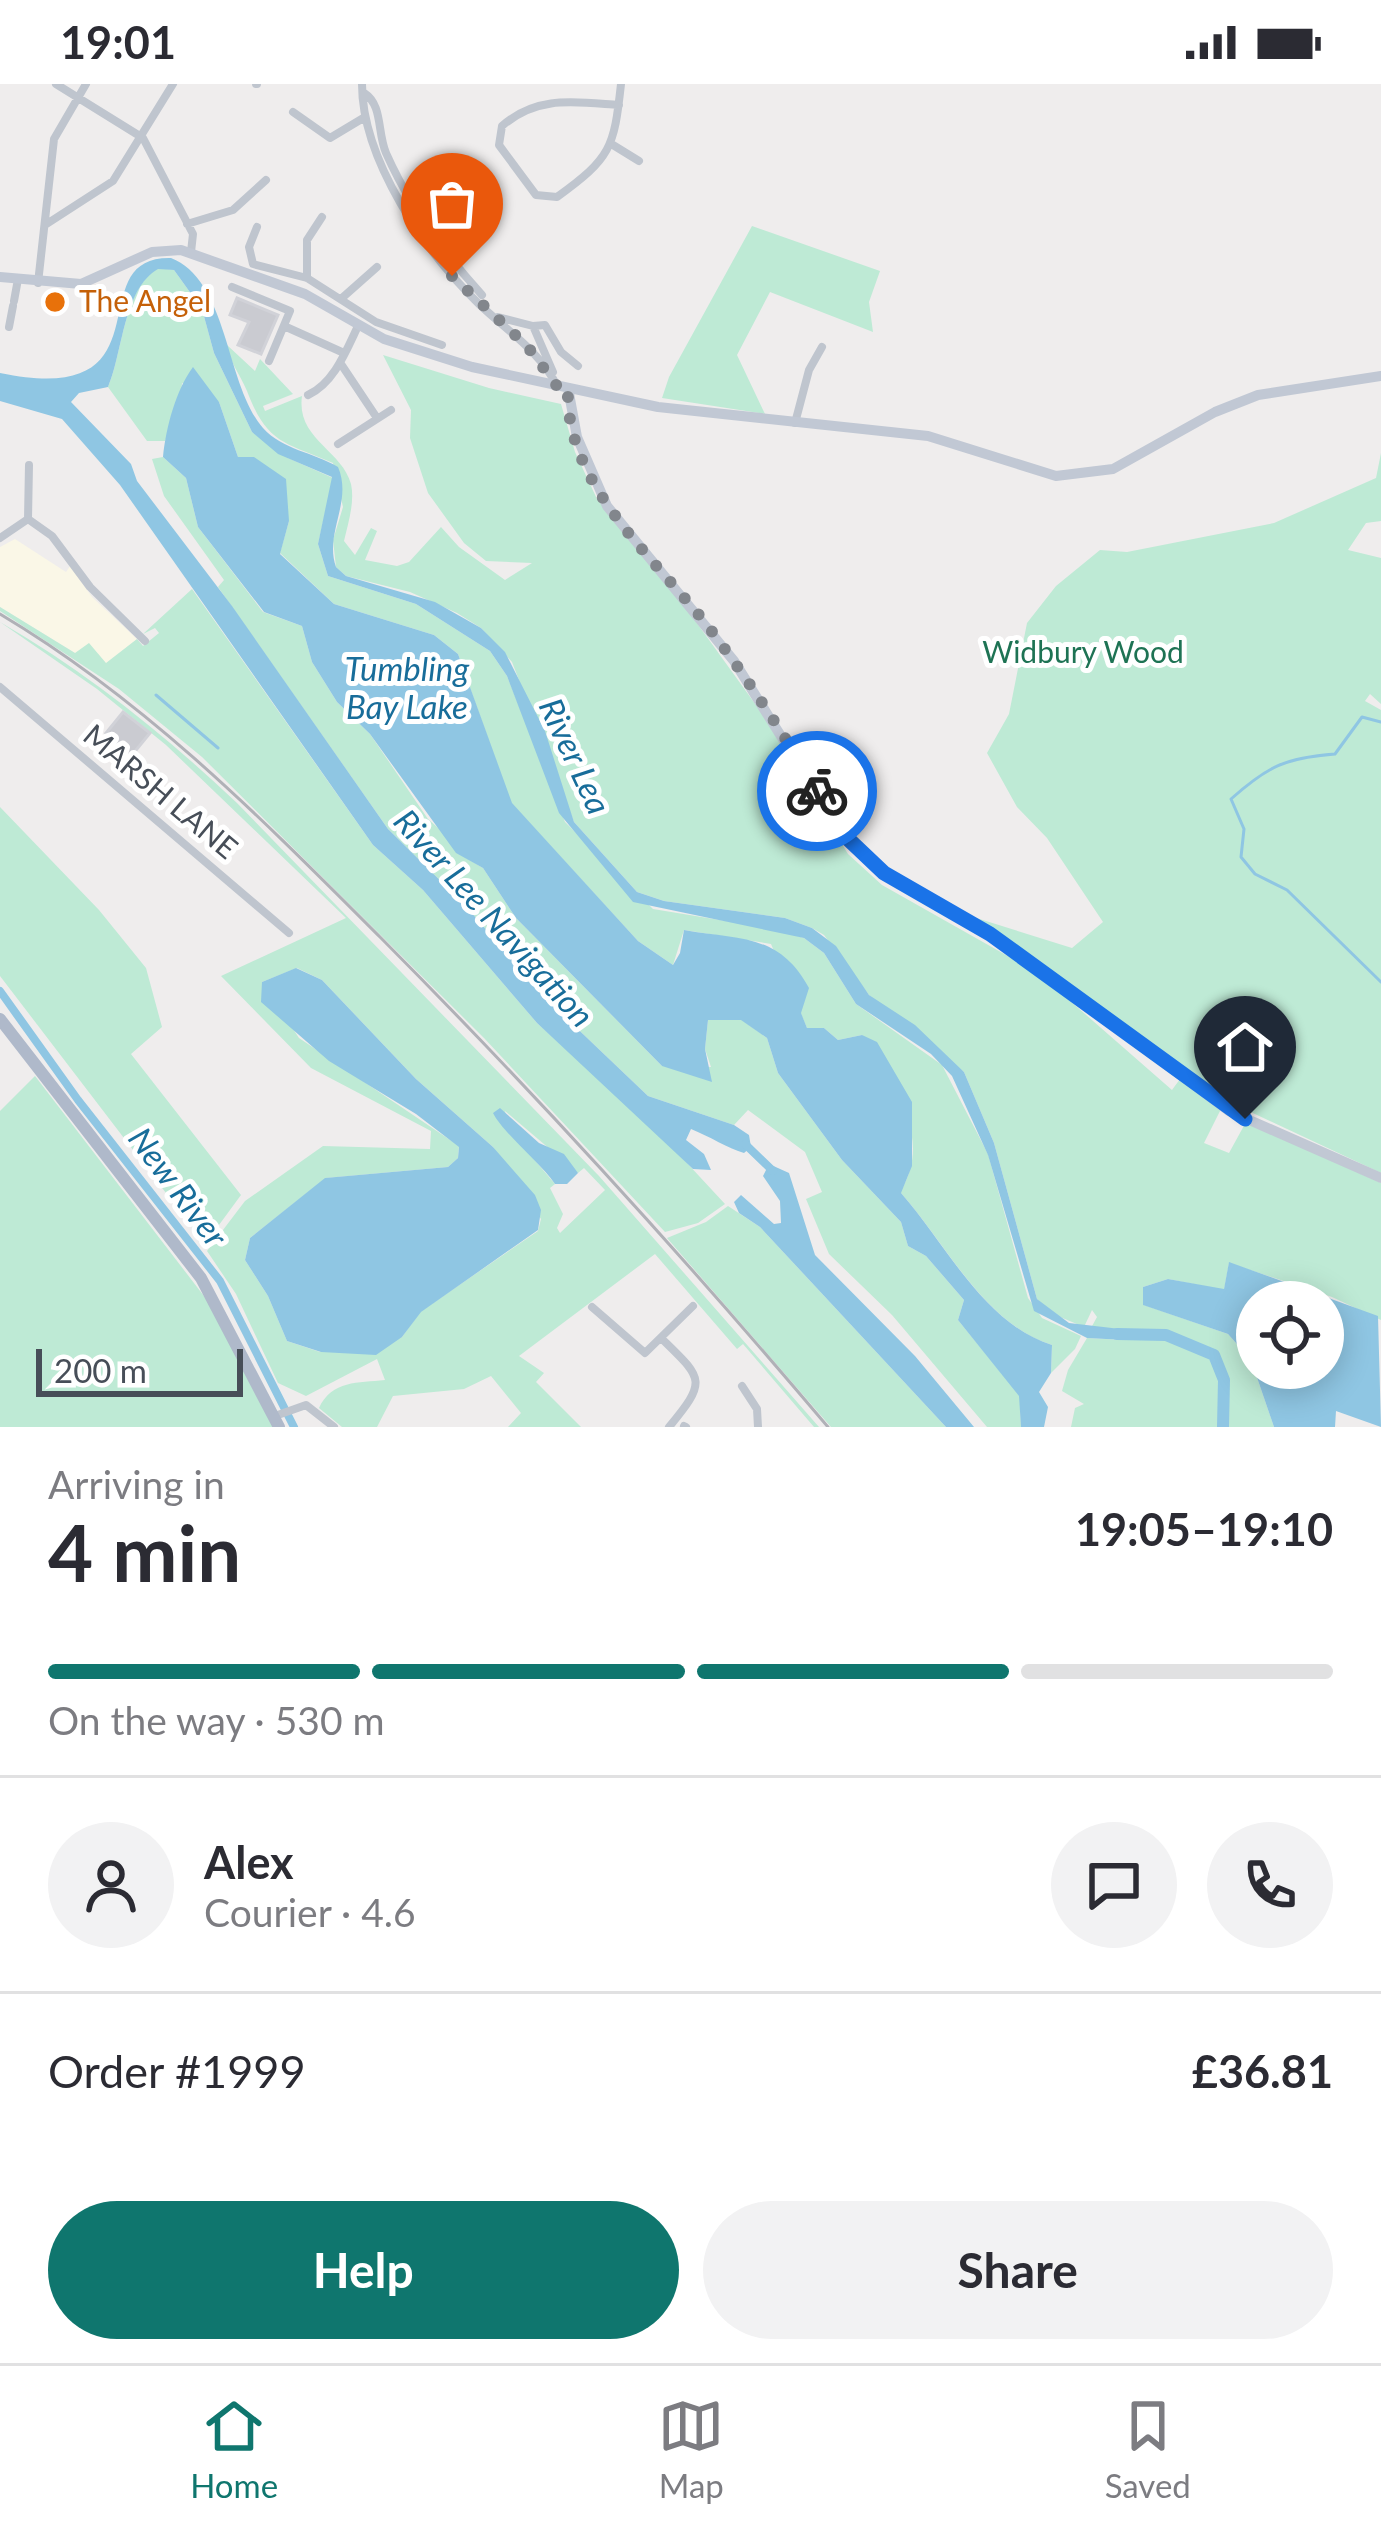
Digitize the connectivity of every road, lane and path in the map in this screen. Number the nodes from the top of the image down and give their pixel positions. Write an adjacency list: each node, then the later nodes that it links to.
1 (56, 84): 6 (street)
2 (86, 84): 6 (street)
3 (173, 84): 10 (street)
4 (621, 84): 7 (street)
5 (362, 88): 9 (street); 26 (street)
6 (78, 97): 10 (street); 15 (street)
7 (619, 105): 11 (street); 11 (street)
8 (293, 112): 9 (street)
9 (365, 117): 28 (street)
10 (142, 137): 15 (street); 16 (street)
11 (613, 145): 12 (street)
12 (638, 161)
13 (266, 180): 16 (street)
14 (322, 217): 21 (street)
15 (44, 224): 24 (street)
16 (187, 224): 18 (street)
17 (257, 226): 23 (street)
18 (191, 252): 23 (main road); 24 (main road)
19 (377, 267): 27 (street)
20 (0, 277): 22 (main road)
21 (308, 278): 23 (street); 27 (street)
22 (18, 279): 24 (main road); 32 (street)
23 (288, 281): 30 (main road)
24 (38, 283)
25 (232, 286): 29 (street)
26 (482, 295)
27 (343, 298): 33 (street)
28 (491, 315): 31 (street); 40 (street)
29 (284, 326): 35 (street); 36 (street)
30 (358, 326): 35 (street); 40 (main road)
31 (533, 326): 38 (street); 40 (street)
32 (9, 328)
33 (442, 345)
34 (822, 347): 44 (street)
35 (344, 353): 37 (street)
36 (268, 361)
37 (341, 364): 41 (street); 43 (street)
38 (578, 366)
39 (1381, 376): 44 (main road)
40 (559, 384): 44 (main road); 53 (main road)
41 (305, 397)
42 (392, 410): 43 (street)
43 (377, 418): 45 (street)
44 (795, 423)
45 (338, 445)
46 (28, 466): 47 (street)
47 (28, 519): 48 (street); 49 (street)
48 (0, 538)
49 (145, 641)
50 (0, 687): 51 (street, MARSH LANE)
51 (289, 933)
52 (0, 1019): 58 (main road)
53 (1381, 1178)
54 (693, 1306): 56 (street)
55 (592, 1307): 56 (street)
56 (661, 1338): 60 (street)
57 (742, 1387): 61 (street)
58 (281, 1416): 59 (street)
59 (334, 1427)
60 (669, 1427)
61 (758, 1427)

